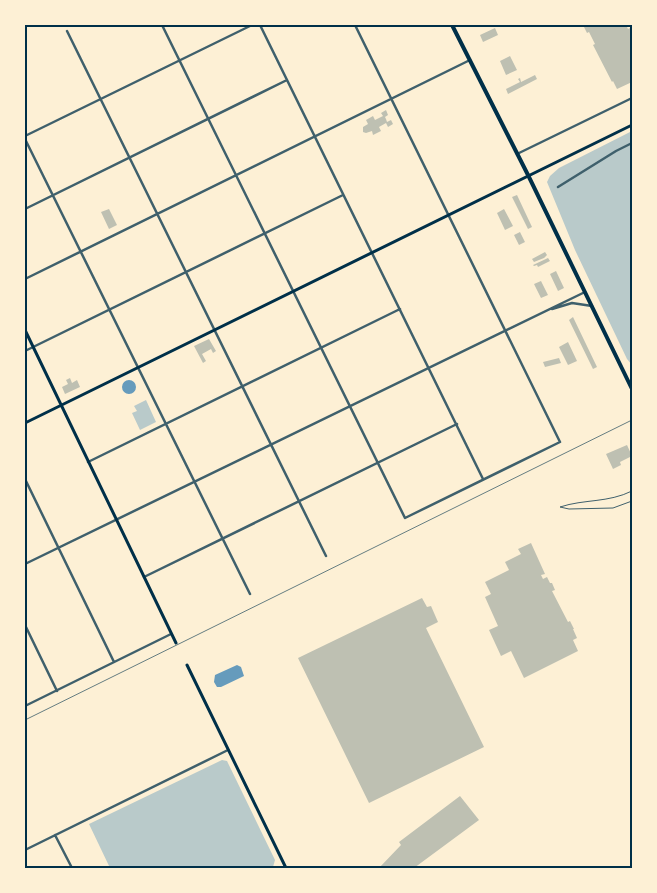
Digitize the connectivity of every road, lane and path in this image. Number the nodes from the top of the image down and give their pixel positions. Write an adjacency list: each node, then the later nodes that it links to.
1 (162, 25): 7 (street)
2 (252, 25): 7 (street)
3 (260, 25): 9 (street)
4 (355, 25): 12 (street)
5 (452, 25): 8 (main road)
6 (67, 31): 11 (street)
7 (179, 60): 11 (street); 13 (street)
8 (470, 60): 12 (street); 18 (main road)
9 (287, 80): 13 (street); 15 (street)
10 (632, 98): 18 (street)
11 (101, 99): 16 (street); 19 (street)
12 (392, 99): 15 (street); 27 (street)
13 (208, 118): 19 (street); 20 (street)
14 (632, 125): 21 (main road)
15 (315, 136): 20 (street); 23 (street)
16 (25, 137): 24 (street)
17 (632, 143): 22 (street)
18 (517, 154): 21 (main road)
19 (129, 157): 24 (street); 26 (street)
20 (236, 175): 26 (street); 28 (street)
21 (528, 175): 27 (main road); 34 (main road)
22 (558, 186)
23 (343, 194): 28 (street); 30 (street)
24 (53, 195): 25 (street); 29 (street)
25 (25, 209)
26 (157, 214): 29 (street); 31 (street)
27 (450, 214): 30 (main road); 41 (street)
28 (264, 233): 31 (street); 33 (street)
29 (81, 252): 32 (street); 37 (street)
30 (372, 252): 33 (main road); 36 (street)
31 (186, 272): 37 (street); 40 (street)
32 (25, 279)
33 (293, 291): 40 (main road); 43 (street)
34 (585, 292): 35 (main road); 38 (street)
35 (592, 306): 38 (street); 48 (main road)
36 (400, 309): 43 (street); 46 (street)
37 (109, 310): 42 (street); 45 (street)
38 (546, 310): 41 (street)
39 (25, 330): 42 (main road)
40 (214, 330): 45 (main road); 47 (street)
41 (505, 330): 46 (street); 58 (street)
42 (33, 347): 44 (street); 49 (main road)
43 (321, 348): 47 (street); 50 (street)
44 (25, 351)
45 (138, 367): 49 (main road); 52 (street)
46 (428, 367): 50 (street); 53 (street)
47 (242, 387): 52 (street); 54 (street)
48 (632, 390)
49 (61, 405): 51 (main road); 55 (main road)
50 (350, 406): 54 (street); 56 (street)
51 (25, 423)
52 (166, 424): 55 (street); 59 (street)
53 (456, 424): 56 (street); 58 (street)
54 (271, 444): 59 (street); 61 (street)
55 (88, 462): 63 (main road)
56 (378, 463): 58 (street); 61 (street)
57 (25, 479): 65 (street)
58 (484, 479)
59 (194, 482): 63 (street); 64 (street)
60 (632, 491): 62 (lane)
61 (299, 501): 64 (street); 66 (street)
62 (632, 501)
63 (116, 520): 65 (street); 68 (main road)
64 (222, 539): 68 (street); 69 (street)
65 (59, 548): 67 (street); 73 (street)
66 (326, 556)
67 (25, 564)
68 (144, 577): 71 (main road)
69 (250, 594)
70 (25, 626): 75 (street)
71 (171, 634): 72 (main road); 73 (street)
72 (176, 643)
73 (114, 662): 75 (street)
74 (187, 665): 77 (main road)
75 (57, 690): 76 (street)
76 (25, 706)
77 (228, 750): 78 (street); 81 (main road)
78 (55, 835): 79 (street); 80 (street)
79 (25, 850)
80 (72, 868)
81 (286, 868)

